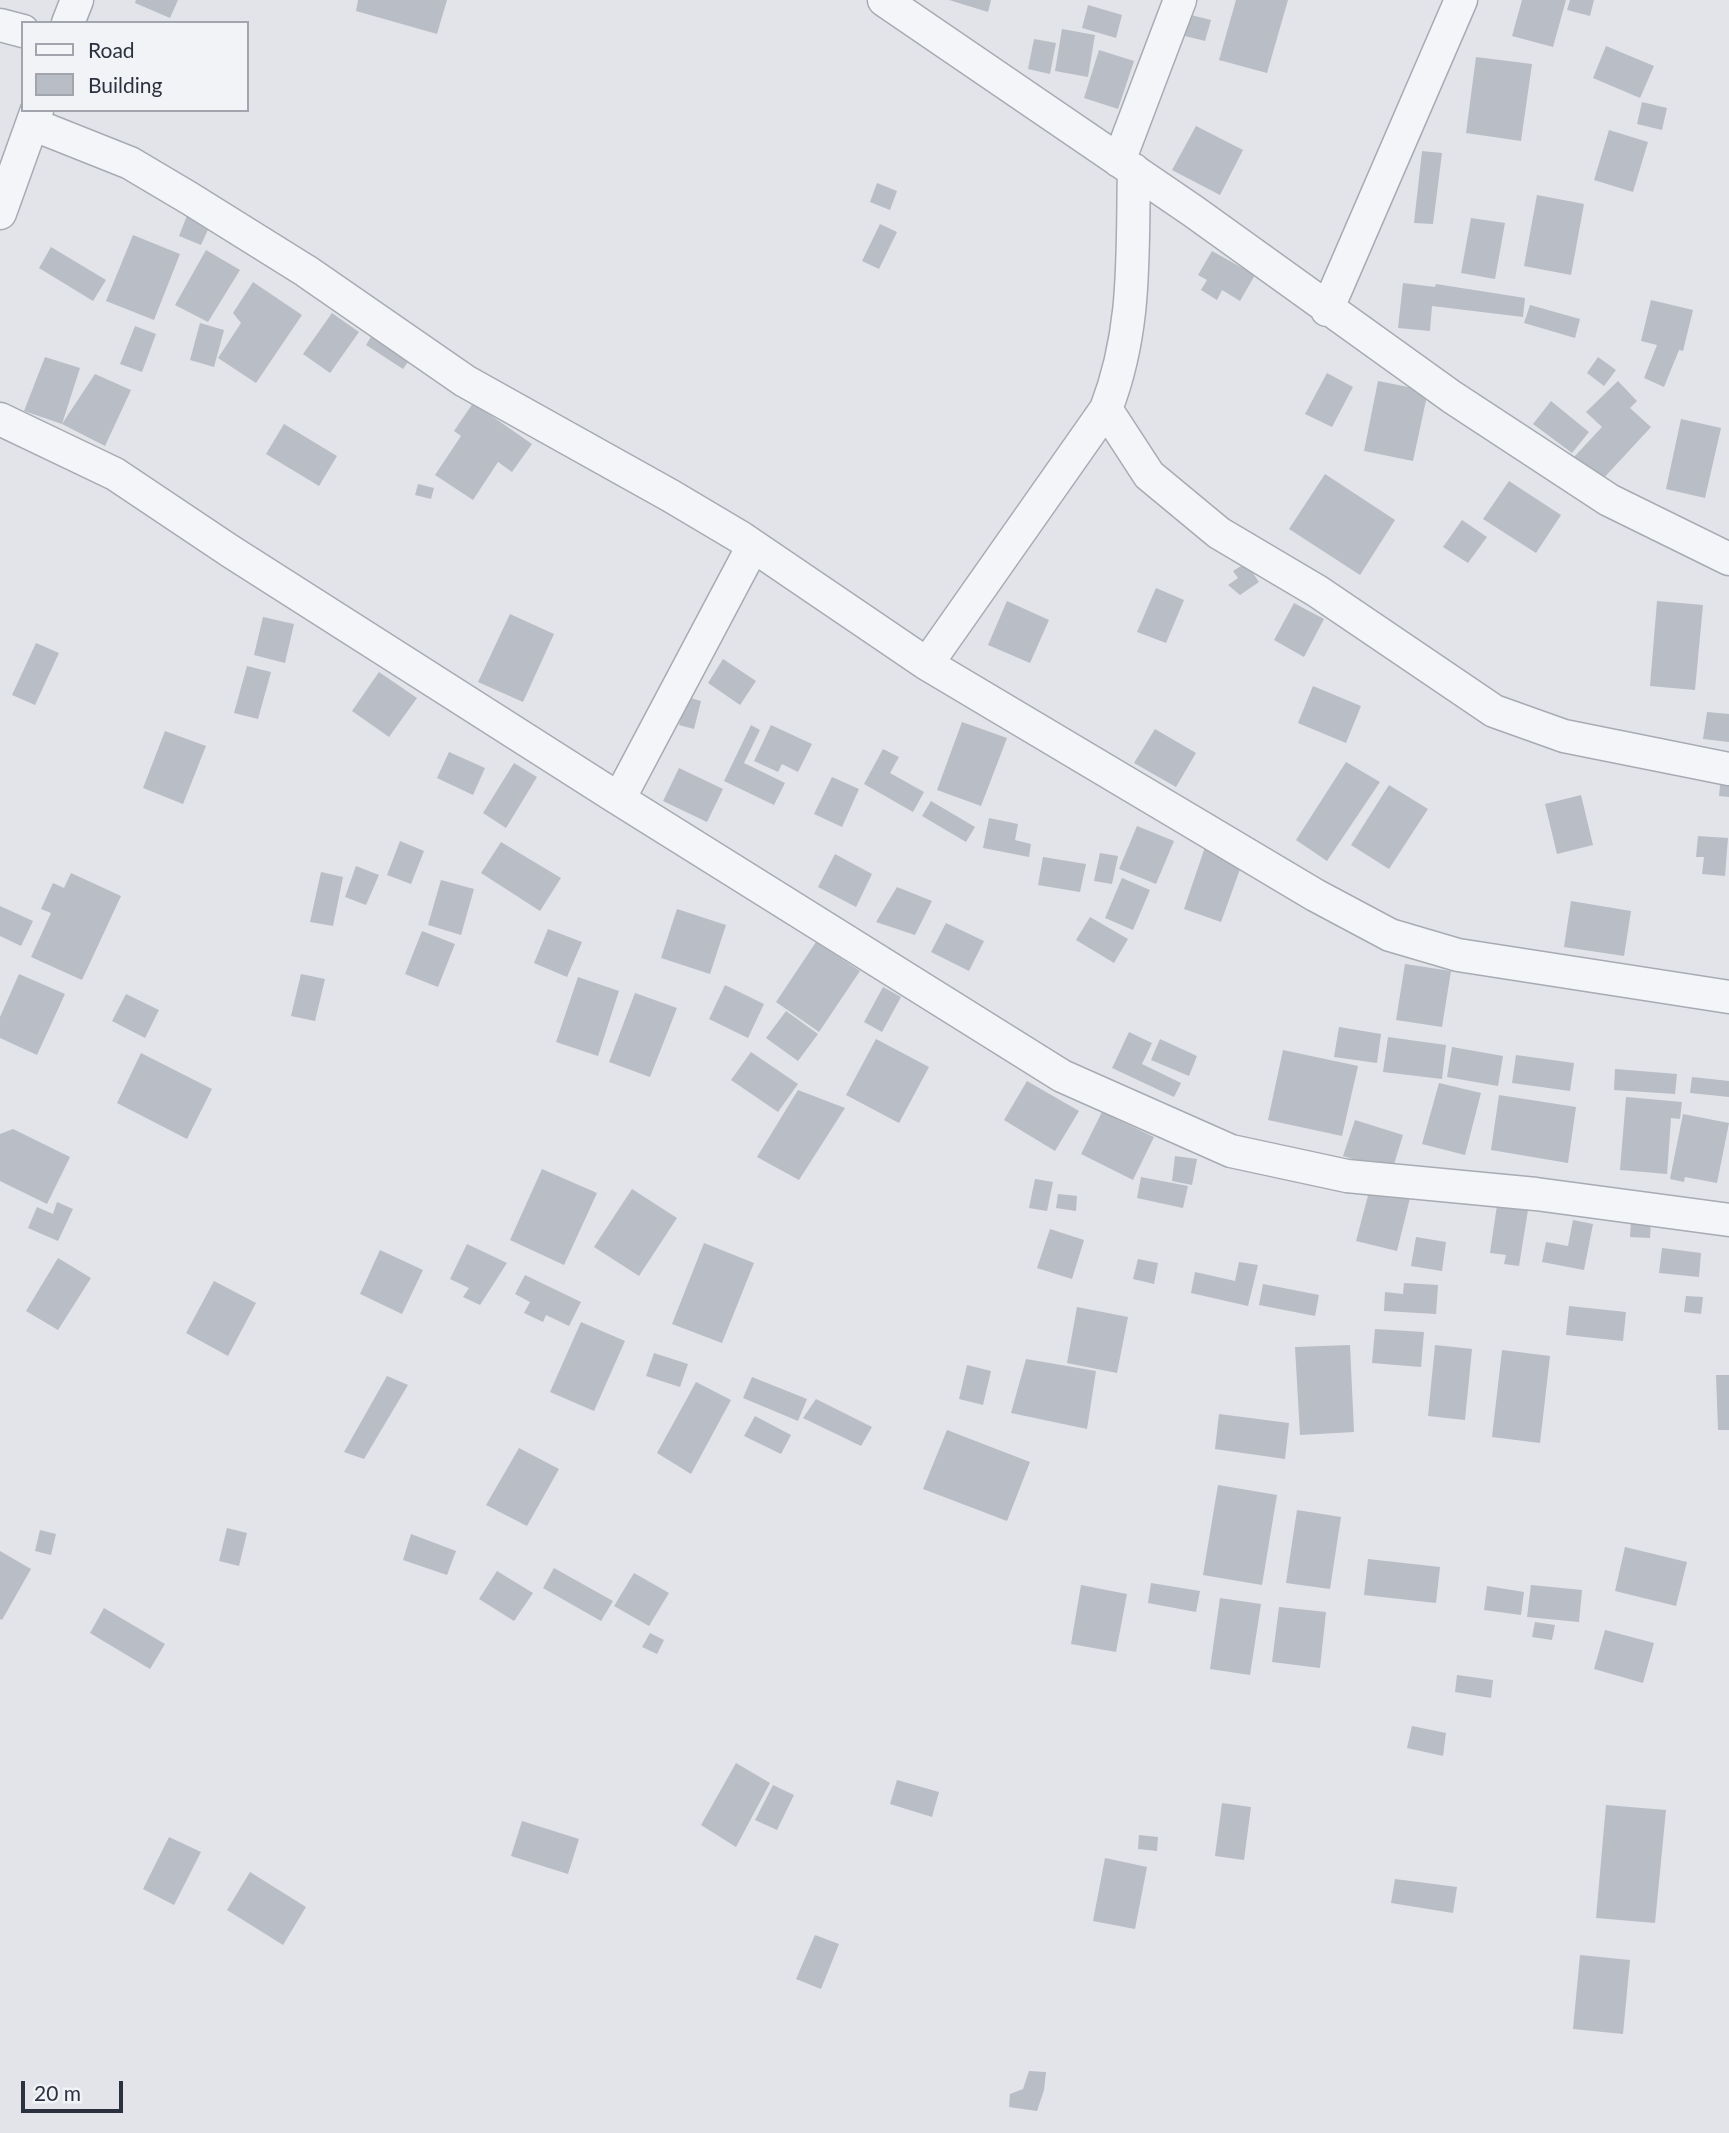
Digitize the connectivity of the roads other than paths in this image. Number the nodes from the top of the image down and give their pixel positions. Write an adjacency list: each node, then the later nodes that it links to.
1 (77, 0): 5 (street)
2 (884, 0): 9 (street)
3 (1180, 0): 9 (street)
4 (1461, 0): 11 (street)
5 (69, 21)
6 (0, 25): 7 (street)
7 (21, 30)
8 (34, 117): 10 (street); 14 (street)
9 (1127, 166): 11 (street); 12 (street)
10 (0, 213)
11 (1327, 310): 15 (street)
12 (1105, 409): 16 (street); 17 (street)
13 (0, 419): 18 (street)
14 (753, 546): 16 (street); 18 (street)
15 (1729, 559)
16 (928, 664): 19 (street)
17 (1729, 769)
18 (619, 799): 20 (street)
19 (1729, 997)
20 (1729, 1220)

